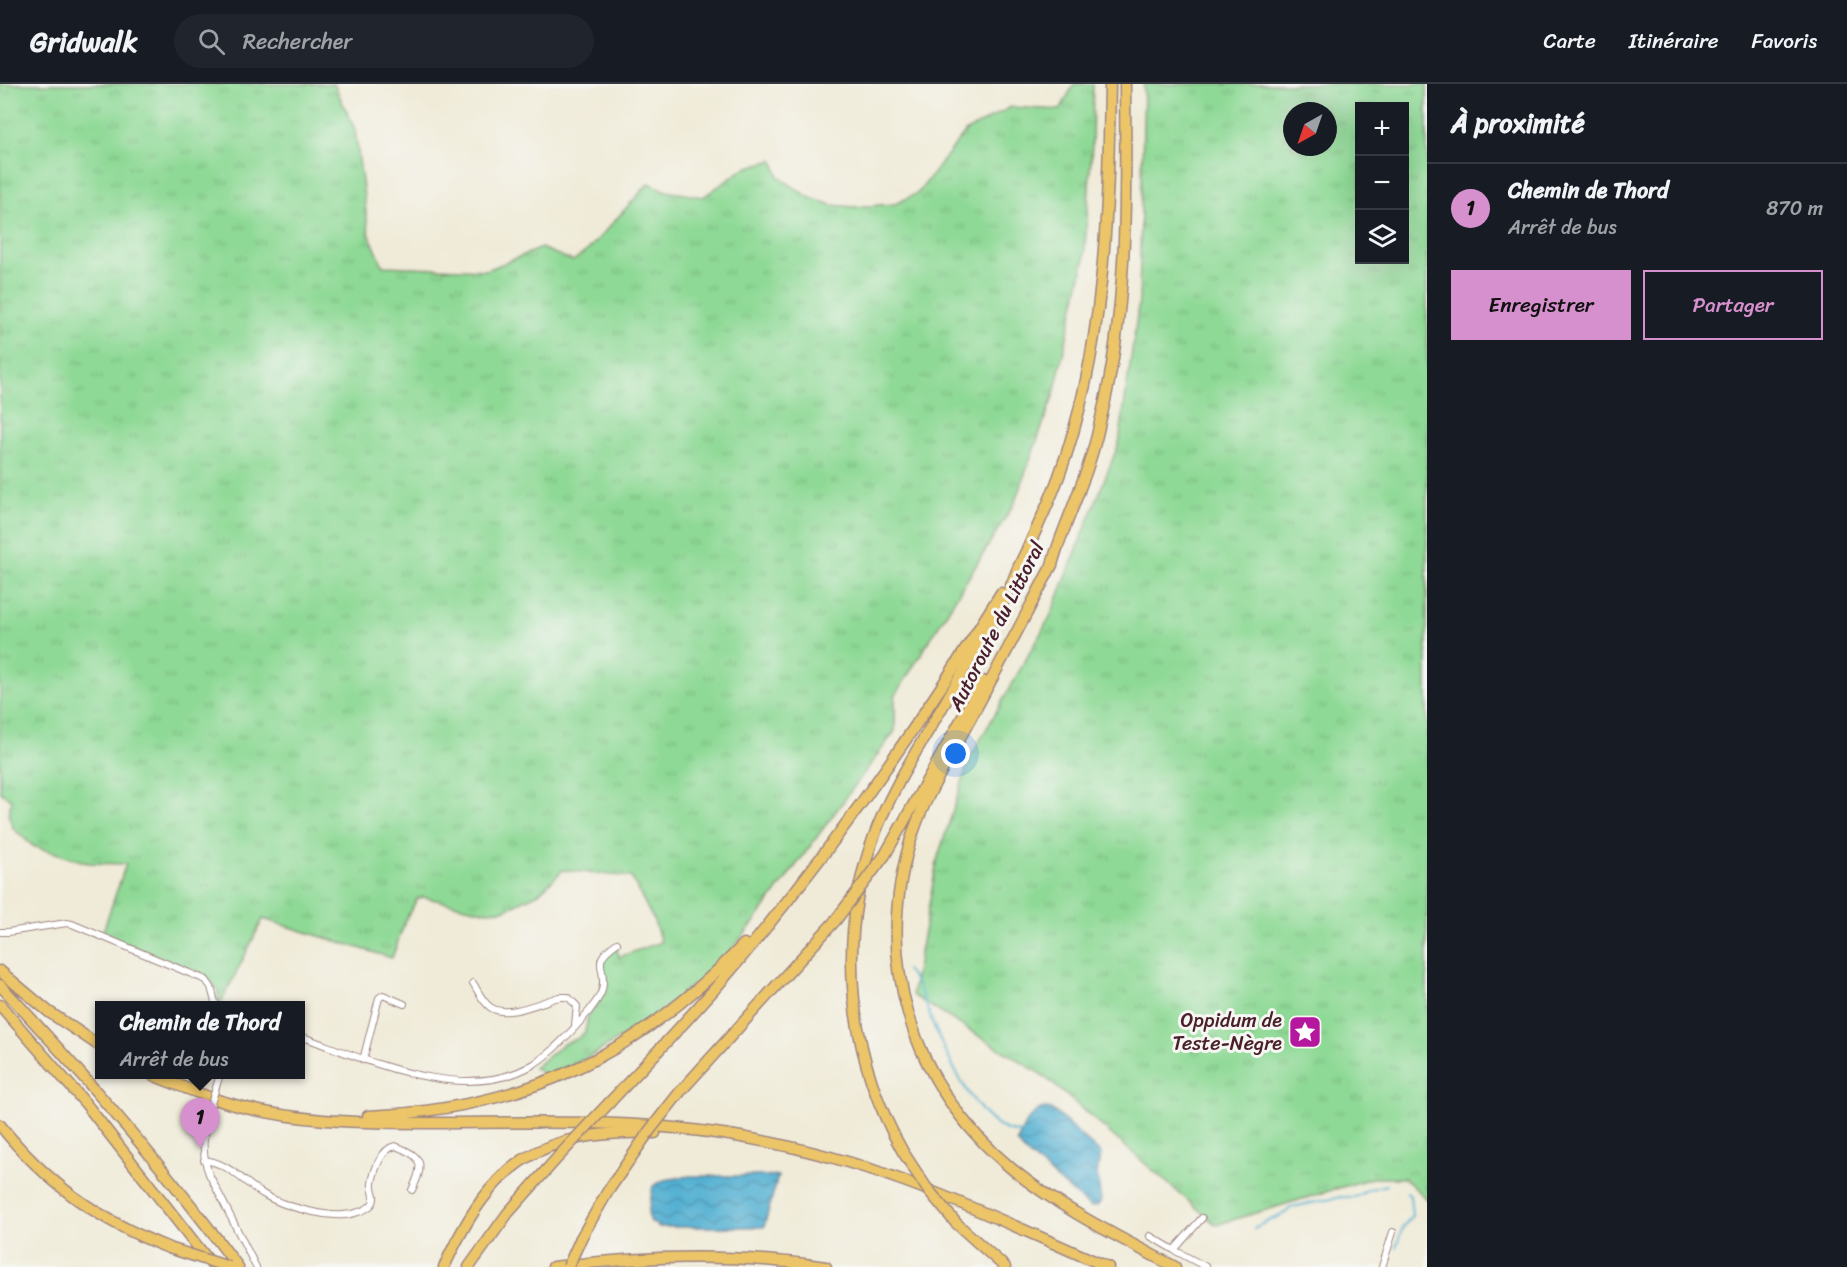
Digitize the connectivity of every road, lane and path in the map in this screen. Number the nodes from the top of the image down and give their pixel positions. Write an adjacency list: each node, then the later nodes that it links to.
1 (1110, 84): 4 (highway, Autoroute du Littoral)
2 (1125, 84): 3 (highway, Autoroute du Littoral)
3 (1058, 544): 36 (highway, bridge); 40 (highway, Autoroute du Littoral)
4 (1017, 571): 5 (highway); 38 (highway, Autoroute du Littoral, bridge)
5 (795, 890): 20 (highway); 34 (highway, bridge)
6 (0, 932): 11 (street)
7 (617, 943): 14 (street)
8 (0, 971): 16 (highway)
9 (473, 983): 14 (street)
10 (0, 985): 32 (highway)
11 (215, 1001)
12 (404, 1004): 17 (street)
13 (0, 1005): 30 (highway)
14 (575, 1025): 17 (street)
15 (305, 1038): 17 (street)
16 (95, 1043)
17 (363, 1060)
18 (164, 1079): 20 (highway)
19 (218, 1079): 22 (street, bridge)
20 (271, 1113): 24 (highway)
21 (0, 1125): 31 (highway, bridge)
22 (204, 1160): 23 (street); 33 (street)
23 (412, 1190)
24 (994, 1217): 29 (highway); 39 (highway)
25 (1202, 1218): 28 (street)
26 (1393, 1232): 42 (street)
27 (1150, 1236): 28 (street)
28 (1174, 1250): 41 (street)
29 (445, 1265)
30 (214, 1267)
31 (229, 1267)
32 (238, 1267)
33 (256, 1267)
34 (469, 1267)
35 (553, 1267): 37 (highway)
36 (568, 1267)
37 (826, 1267)
38 (1005, 1267)
39 (1108, 1267)
40 (1175, 1267)
41 (1206, 1267)
42 (1382, 1267)

